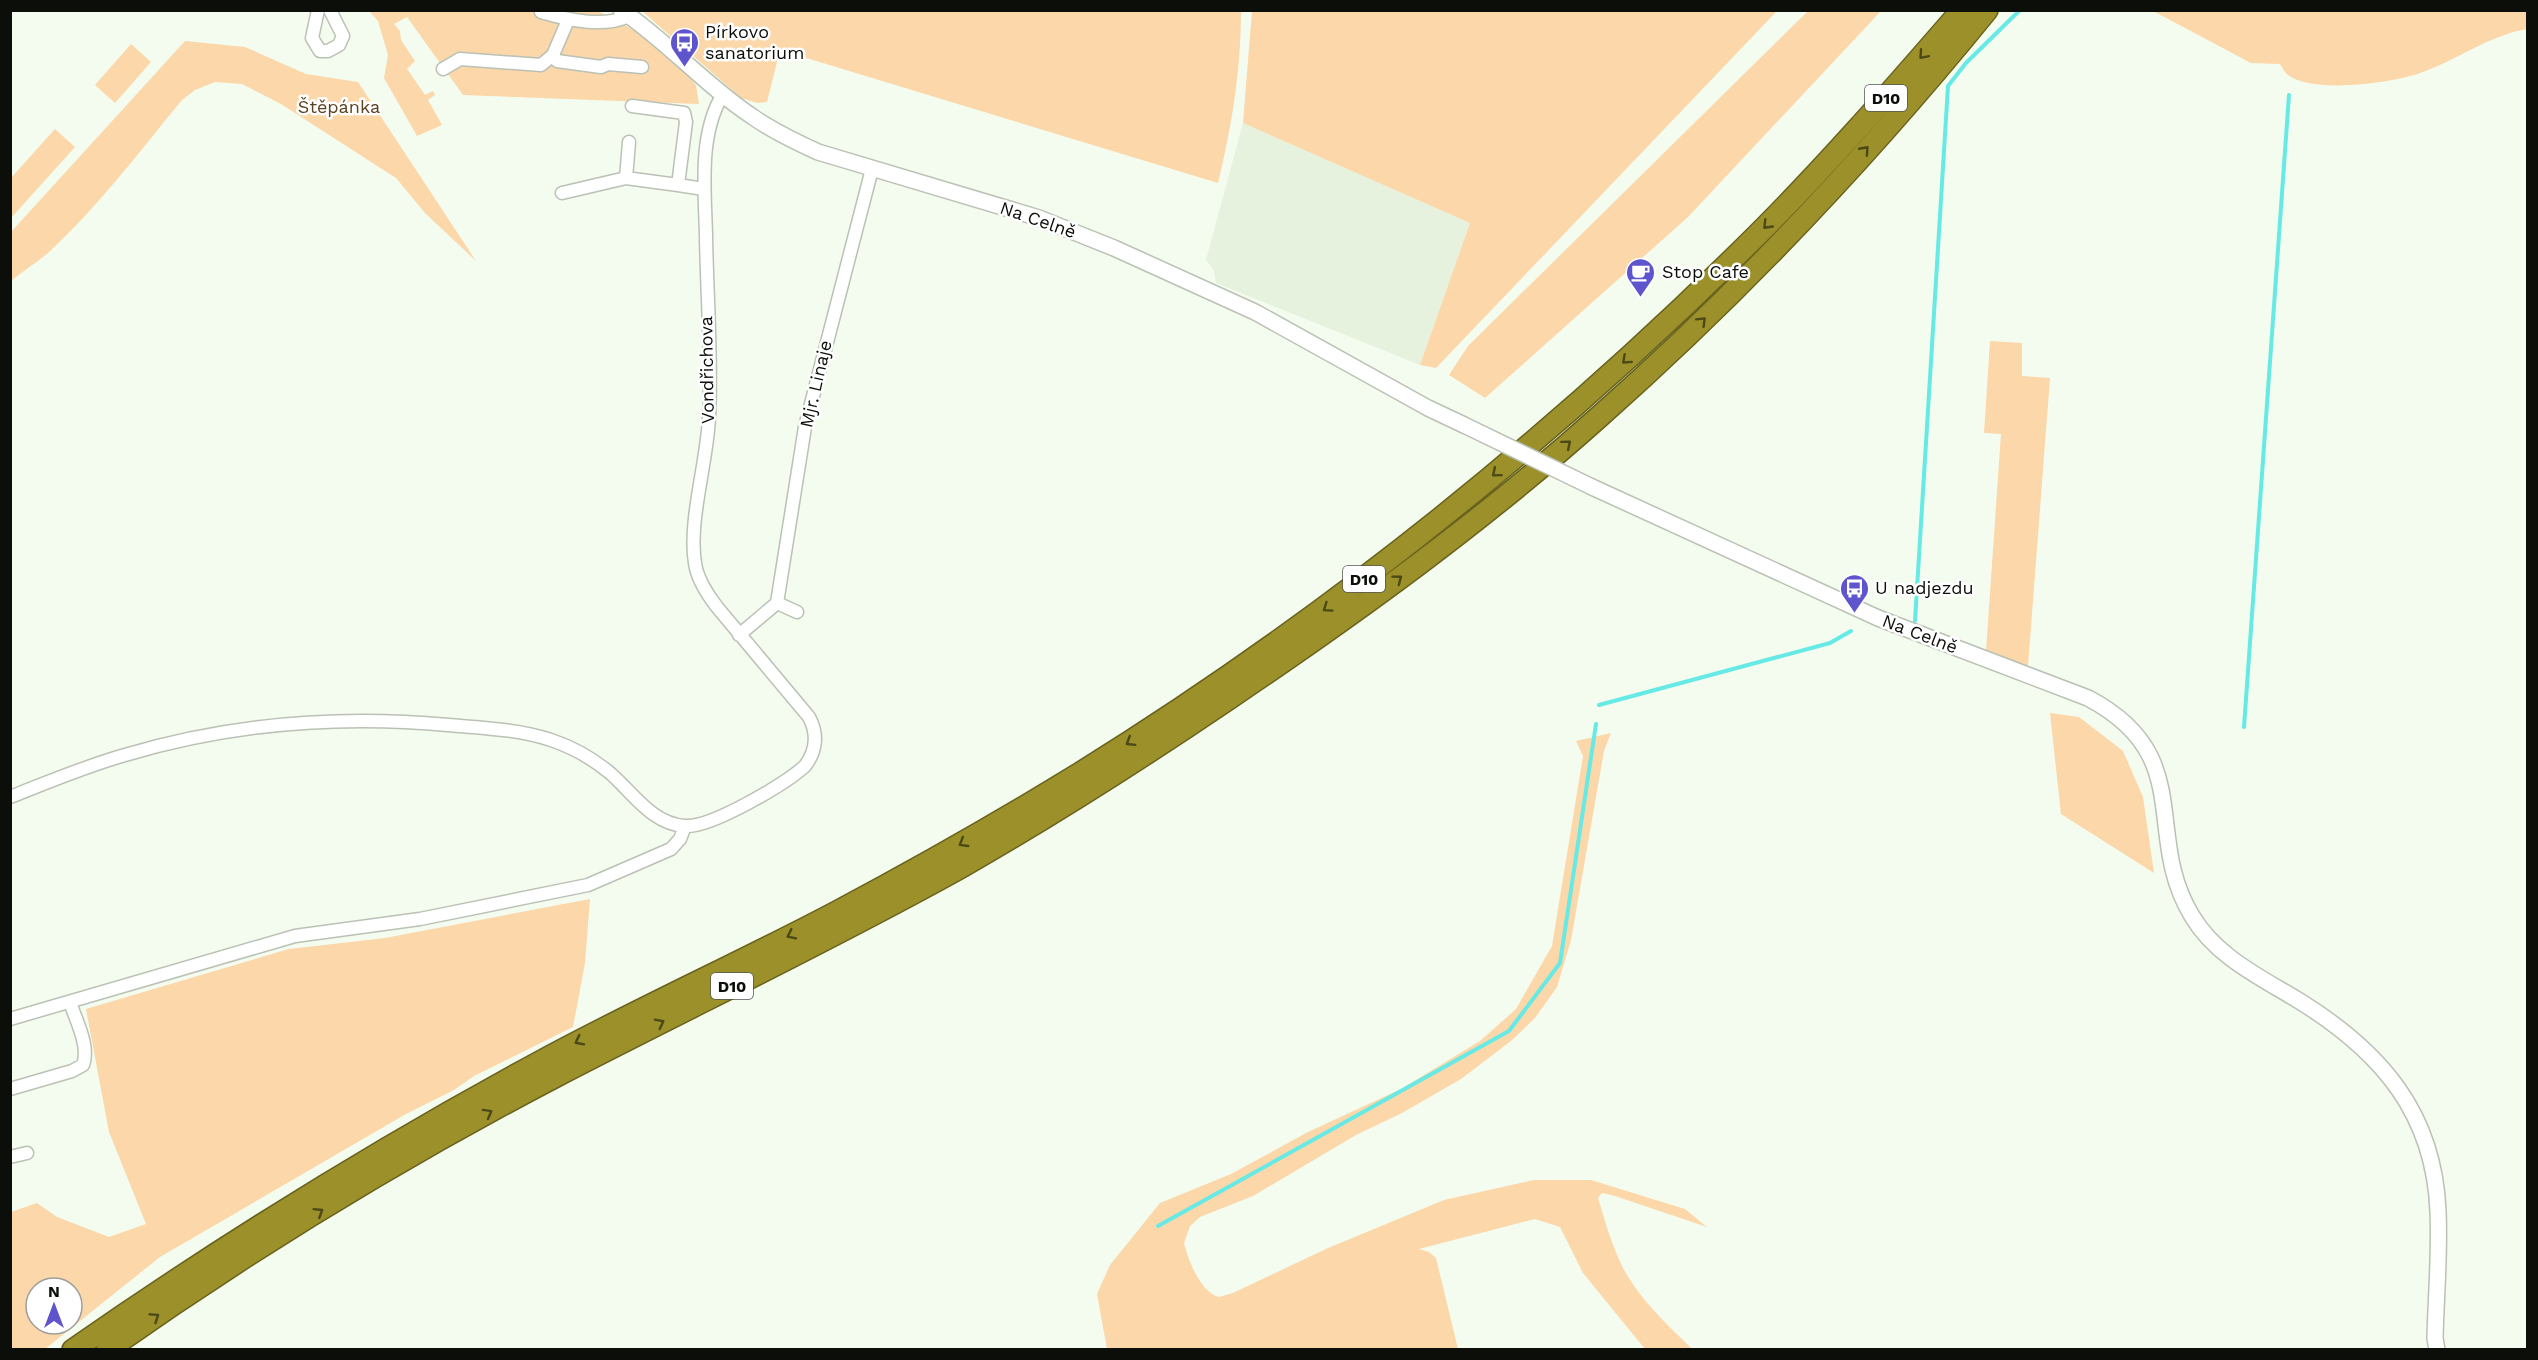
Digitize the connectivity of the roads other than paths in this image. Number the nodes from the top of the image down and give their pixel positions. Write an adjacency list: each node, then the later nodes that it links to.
1 (318, 10): 2 (street)
2 (330, 10)
3 (1962, 10): 29 (highway, D10, one-way to 29)
4 (1987, 10): 30 (highway, D10, one-way to 4)
5 (541, 12): 7 (street)
6 (625, 13): 7 (street); 11 (street, Na Celně)
7 (568, 20): 8 (street)
8 (553, 55): 9 (street); 10 (street)
9 (642, 67)
10 (444, 69)
11 (723, 94): 14 (street, Na Celně); 17 (street, Vondřichova)
12 (632, 106): 16 (street)
13 (629, 142): 15 (street)
14 (872, 169): 19 (street, Mjr. Linaje); 31 (street, Na Celně, bridge)
15 (626, 178): 16 (street); 18 (street)
16 (678, 184): 17 (street)
17 (704, 189): 21 (street, Vondřichova)
18 (562, 193)
19 (777, 603): 20 (street); 21 (street)
20 (797, 612)
21 (739, 635): 23 (street, Vondřichova)
22 (10, 797): 23 (street)
23 (686, 826): 24 (street)
24 (70, 1002): 25 (street); 26 (street)
25 (10, 1019)
26 (10, 1089)
27 (27, 1153): 28 (street)
28 (10, 1157)
29 (73, 1350)
30 (107, 1350)
31 (2437, 1350)

